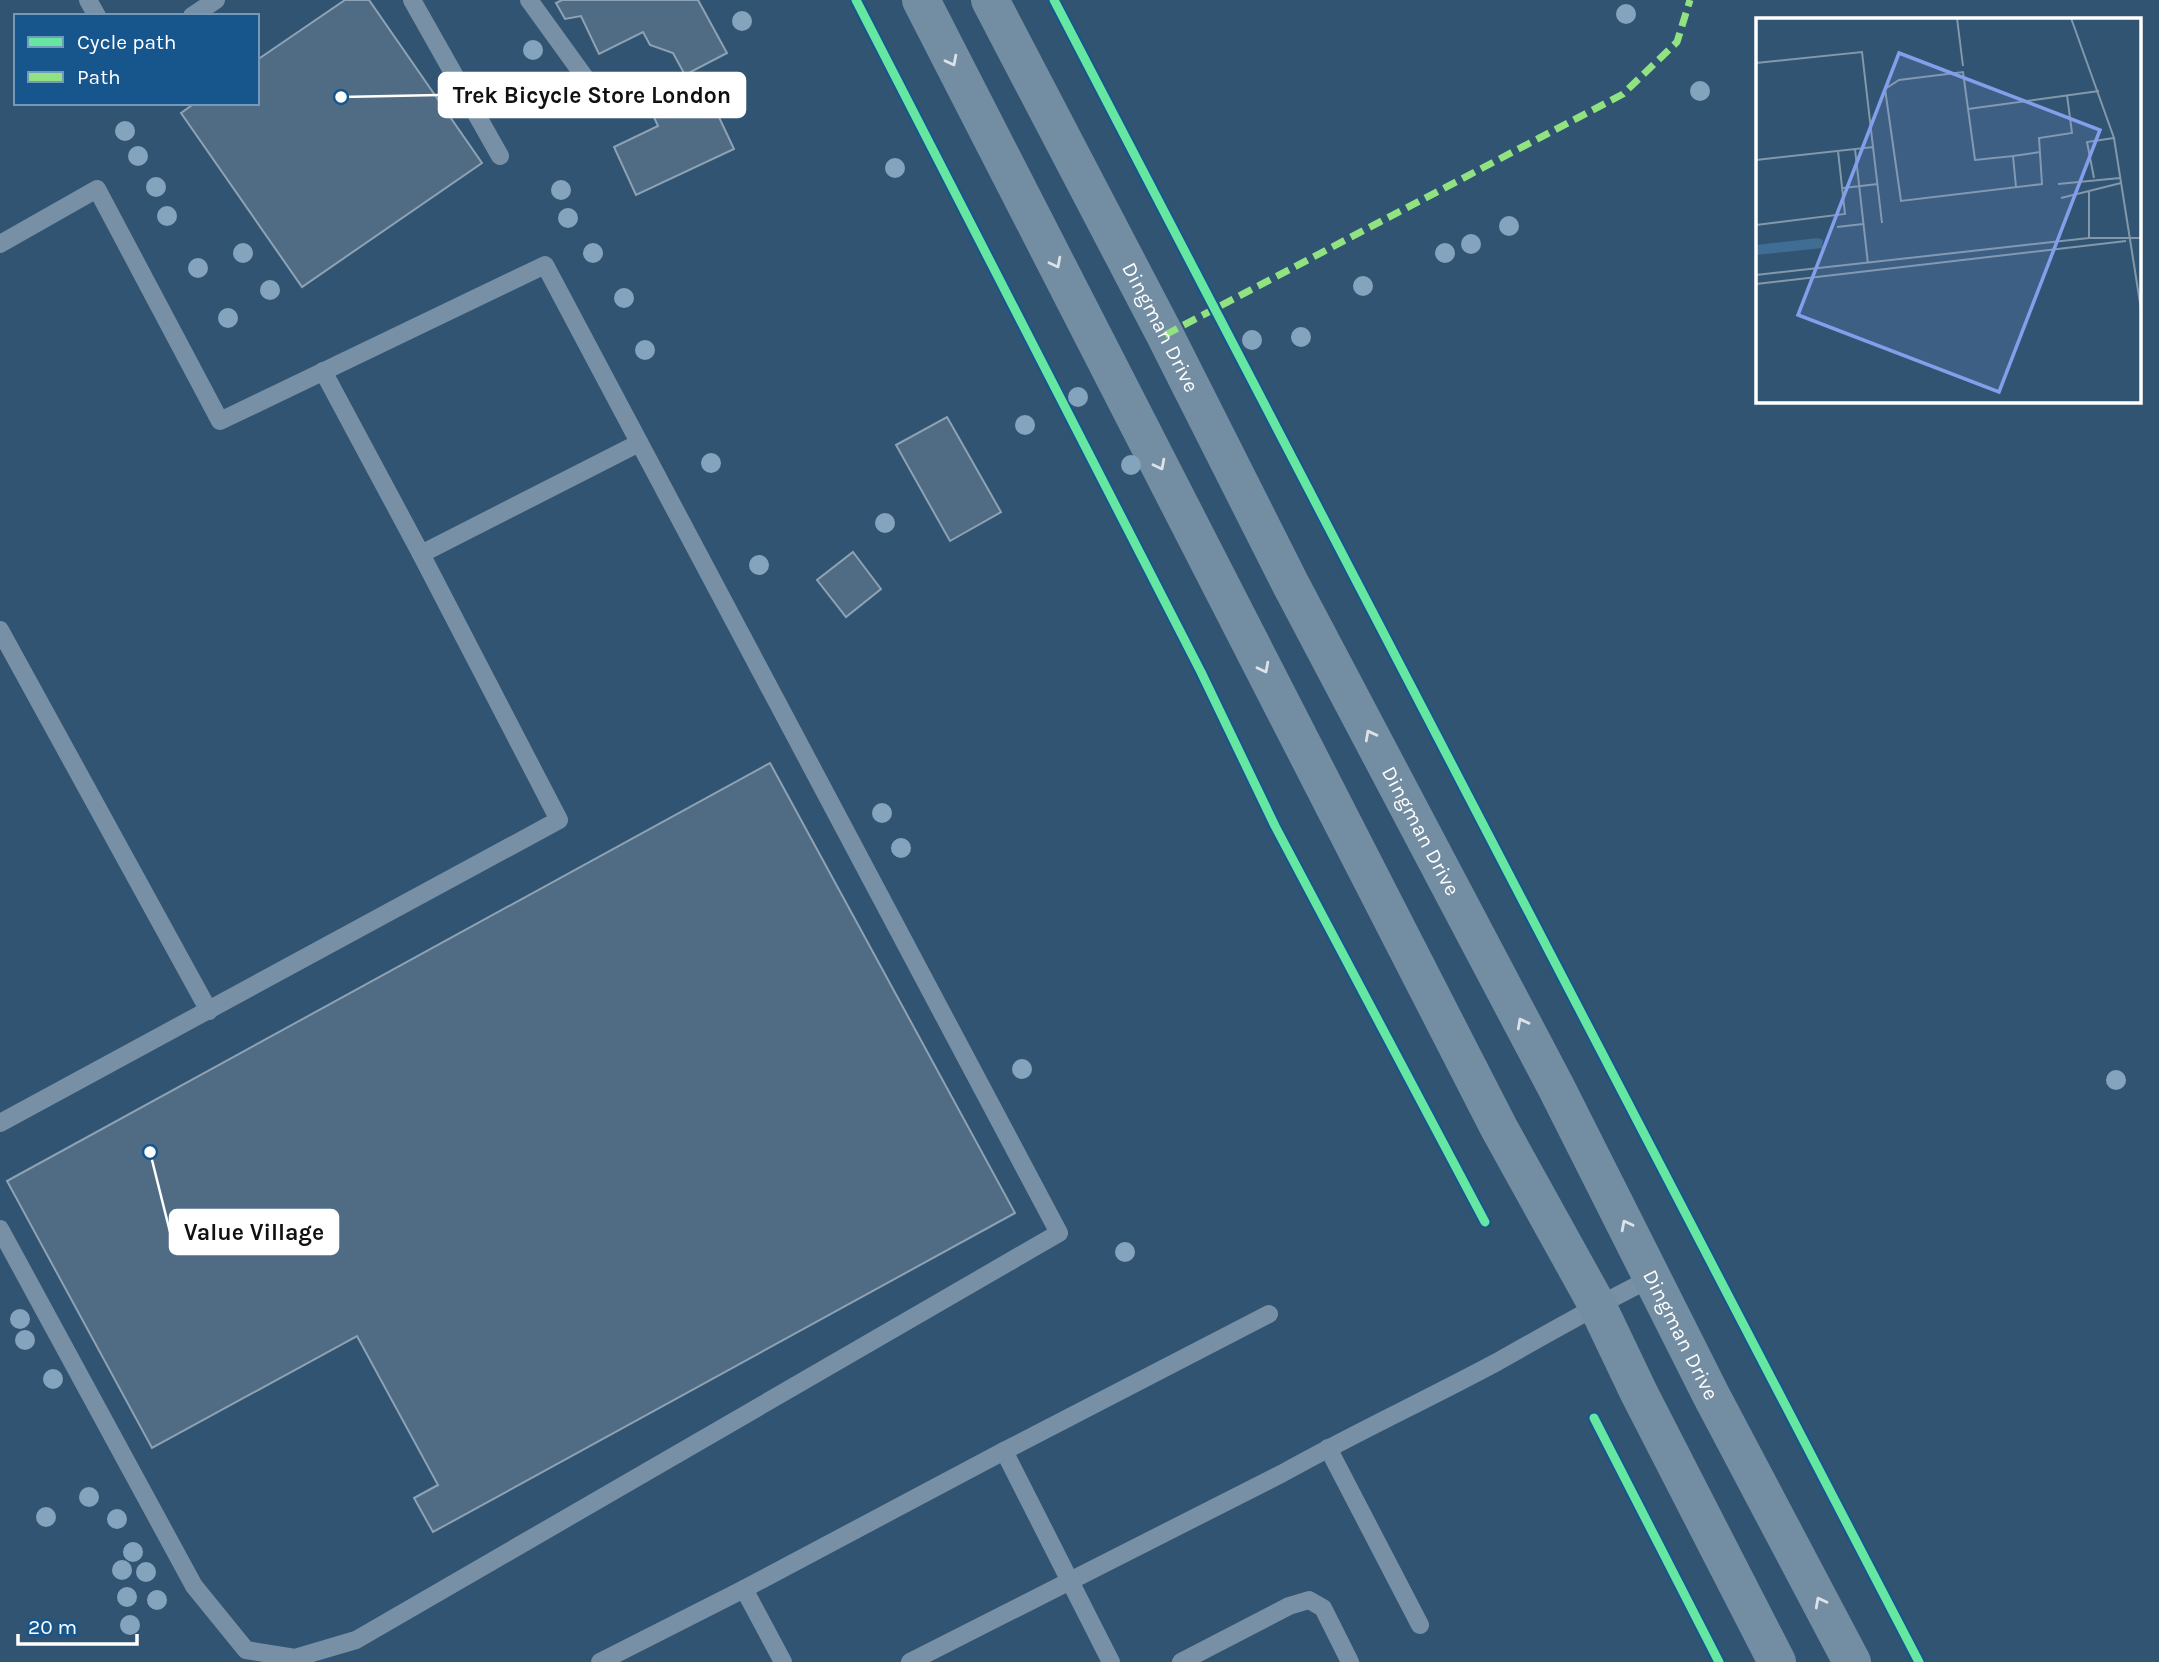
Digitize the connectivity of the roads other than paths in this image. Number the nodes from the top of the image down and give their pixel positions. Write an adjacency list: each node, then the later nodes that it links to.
1 (216, 0): 6 (lane)
2 (412, 0): 8 (lane)
3 (529, 0): 7 (lane)
4 (921, 0): 18 (main road, one-way to 18)
5 (990, 0): 17 (main road, Dingman Drive, one-way to 5)
6 (195, 14)
7 (594, 90)
8 (500, 156)
9 (0, 244): 10 (lane)
10 (323, 371): 11 (lane); 12 (lane)
11 (639, 443): 12 (lane); 16 (lane)
12 (421, 554): 14 (lane)
13 (0, 630): 14 (lane)
14 (209, 1011): 15 (lane)
15 (0, 1123)
16 (0, 1229)
17 (1652, 1278): 18 (lane); 32 (main road, Dingman Drive, one-way to 17)
18 (1597, 1305): 20 (lane); 31 (main road)
19 (1269, 1314): 21 (lane)
20 (1328, 1448): 22 (lane); 24 (lane)
21 (1003, 1451): 22 (lane); 23 (lane)
22 (1070, 1581): 27 (lane); 28 (lane)
23 (744, 1589): 25 (lane); 26 (lane)
24 (1420, 1625)
25 (600, 1662)
26 (783, 1662)
27 (911, 1662)
28 (1111, 1662)
29 (1181, 1662): 30 (lane)
30 (1350, 1662)
31 (1777, 1662)
32 (1852, 1662)

